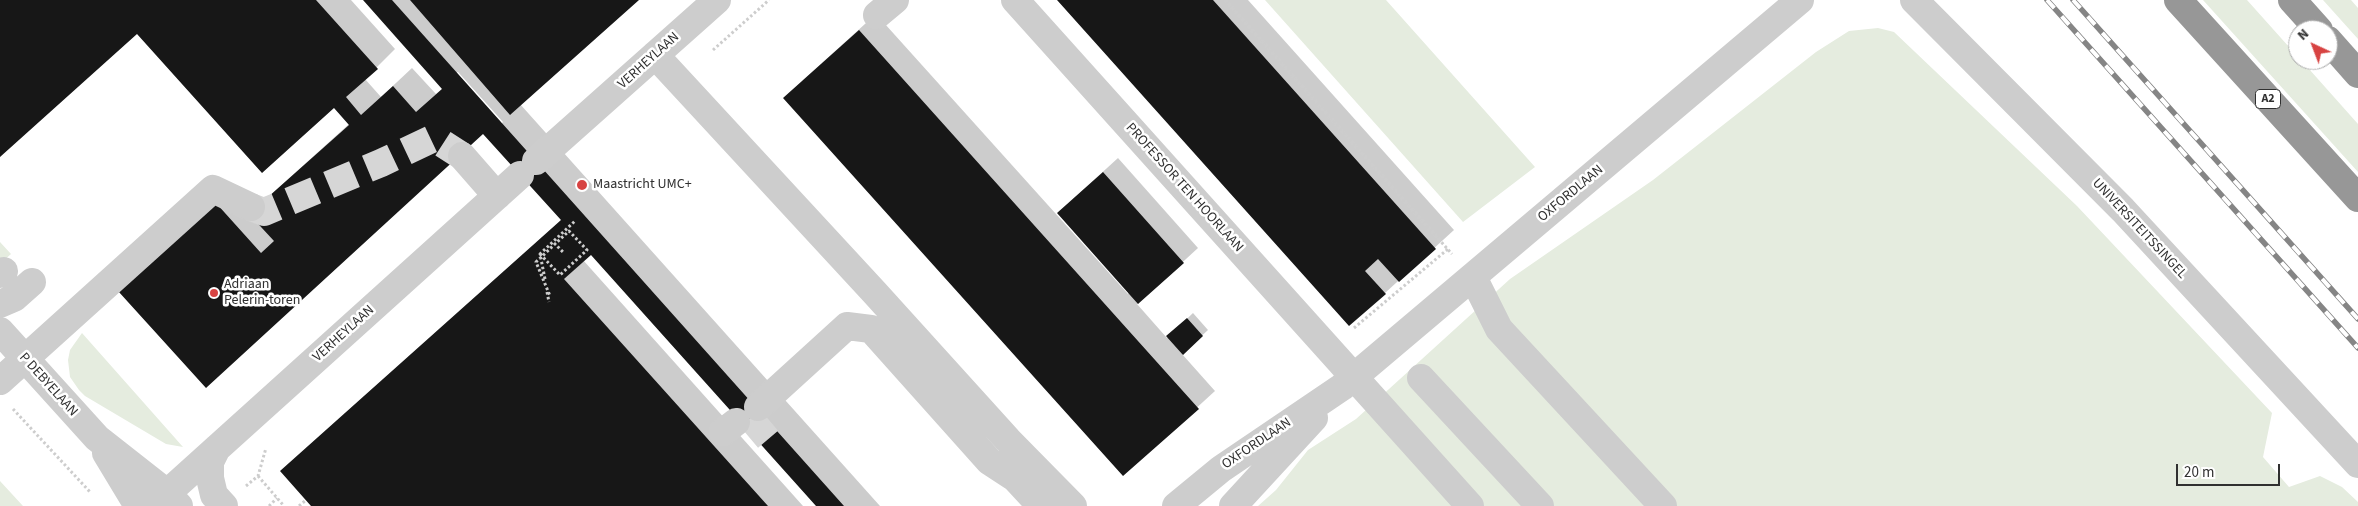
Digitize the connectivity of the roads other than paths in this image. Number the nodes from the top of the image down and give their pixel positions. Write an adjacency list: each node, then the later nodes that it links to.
1 (716, 0): 9 (street, VERHEYLAAN)
2 (1015, 0): 21 (street, PROFESSOR TEN HOORLAAN)
3 (1800, 0): 15 (street, OXFORDLAAN)
4 (1914, 0): 27 (street, UNIVERSITEITSSINGEL)
5 (2178, 0): 13 (highway, A2)
6 (2292, 0): 7 (highway)
7 (2310, 20)
8 (2338, 51): 10 (highway)
9 (655, 55): 12 (street, VERHEYLAAN); 35 (street)
10 (2358, 74)
11 (462, 156): 12 (street)
12 (497, 196): 25 (street, VERHEYLAAN)
13 (2358, 198)
14 (251, 207): 19 (street)
15 (1473, 277): 21 (street, OXFORDLAAN); 39 (street)
16 (32, 282): 17 (street)
17 (0, 304)
18 (0, 331): 19 (street, P DEBYELAAN)
19 (25, 359): 22 (street); 24 (street, P DEBYELAAN)
20 (1421, 378): 38 (street)
21 (1347, 382): 28 (street, OXFORDLAAN); 30 (street, OXFORDLAAN); 37 (street, PROFESSOR TEN HOORLAAN)
22 (3, 392)
23 (763, 413): 26 (street)
24 (97, 438): 29 (street, P DEBYELAAN); 31 (street, P DEBYELAAN)
25 (217, 448): 29 (street, VERHEYLAAN); 32 (street)
26 (989, 460): 33 (street); 34 (street)
27 (2358, 464)
28 (1221, 469): 30 (street); 36 (street, OXFORDLAAN)
29 (167, 502)
30 (1244, 503)
31 (138, 506)
32 (224, 506)
33 (1017, 506)
34 (1041, 506)
35 (1073, 506)
36 (1176, 506)
37 (1470, 506)
38 (1540, 506)
39 (1662, 506)

